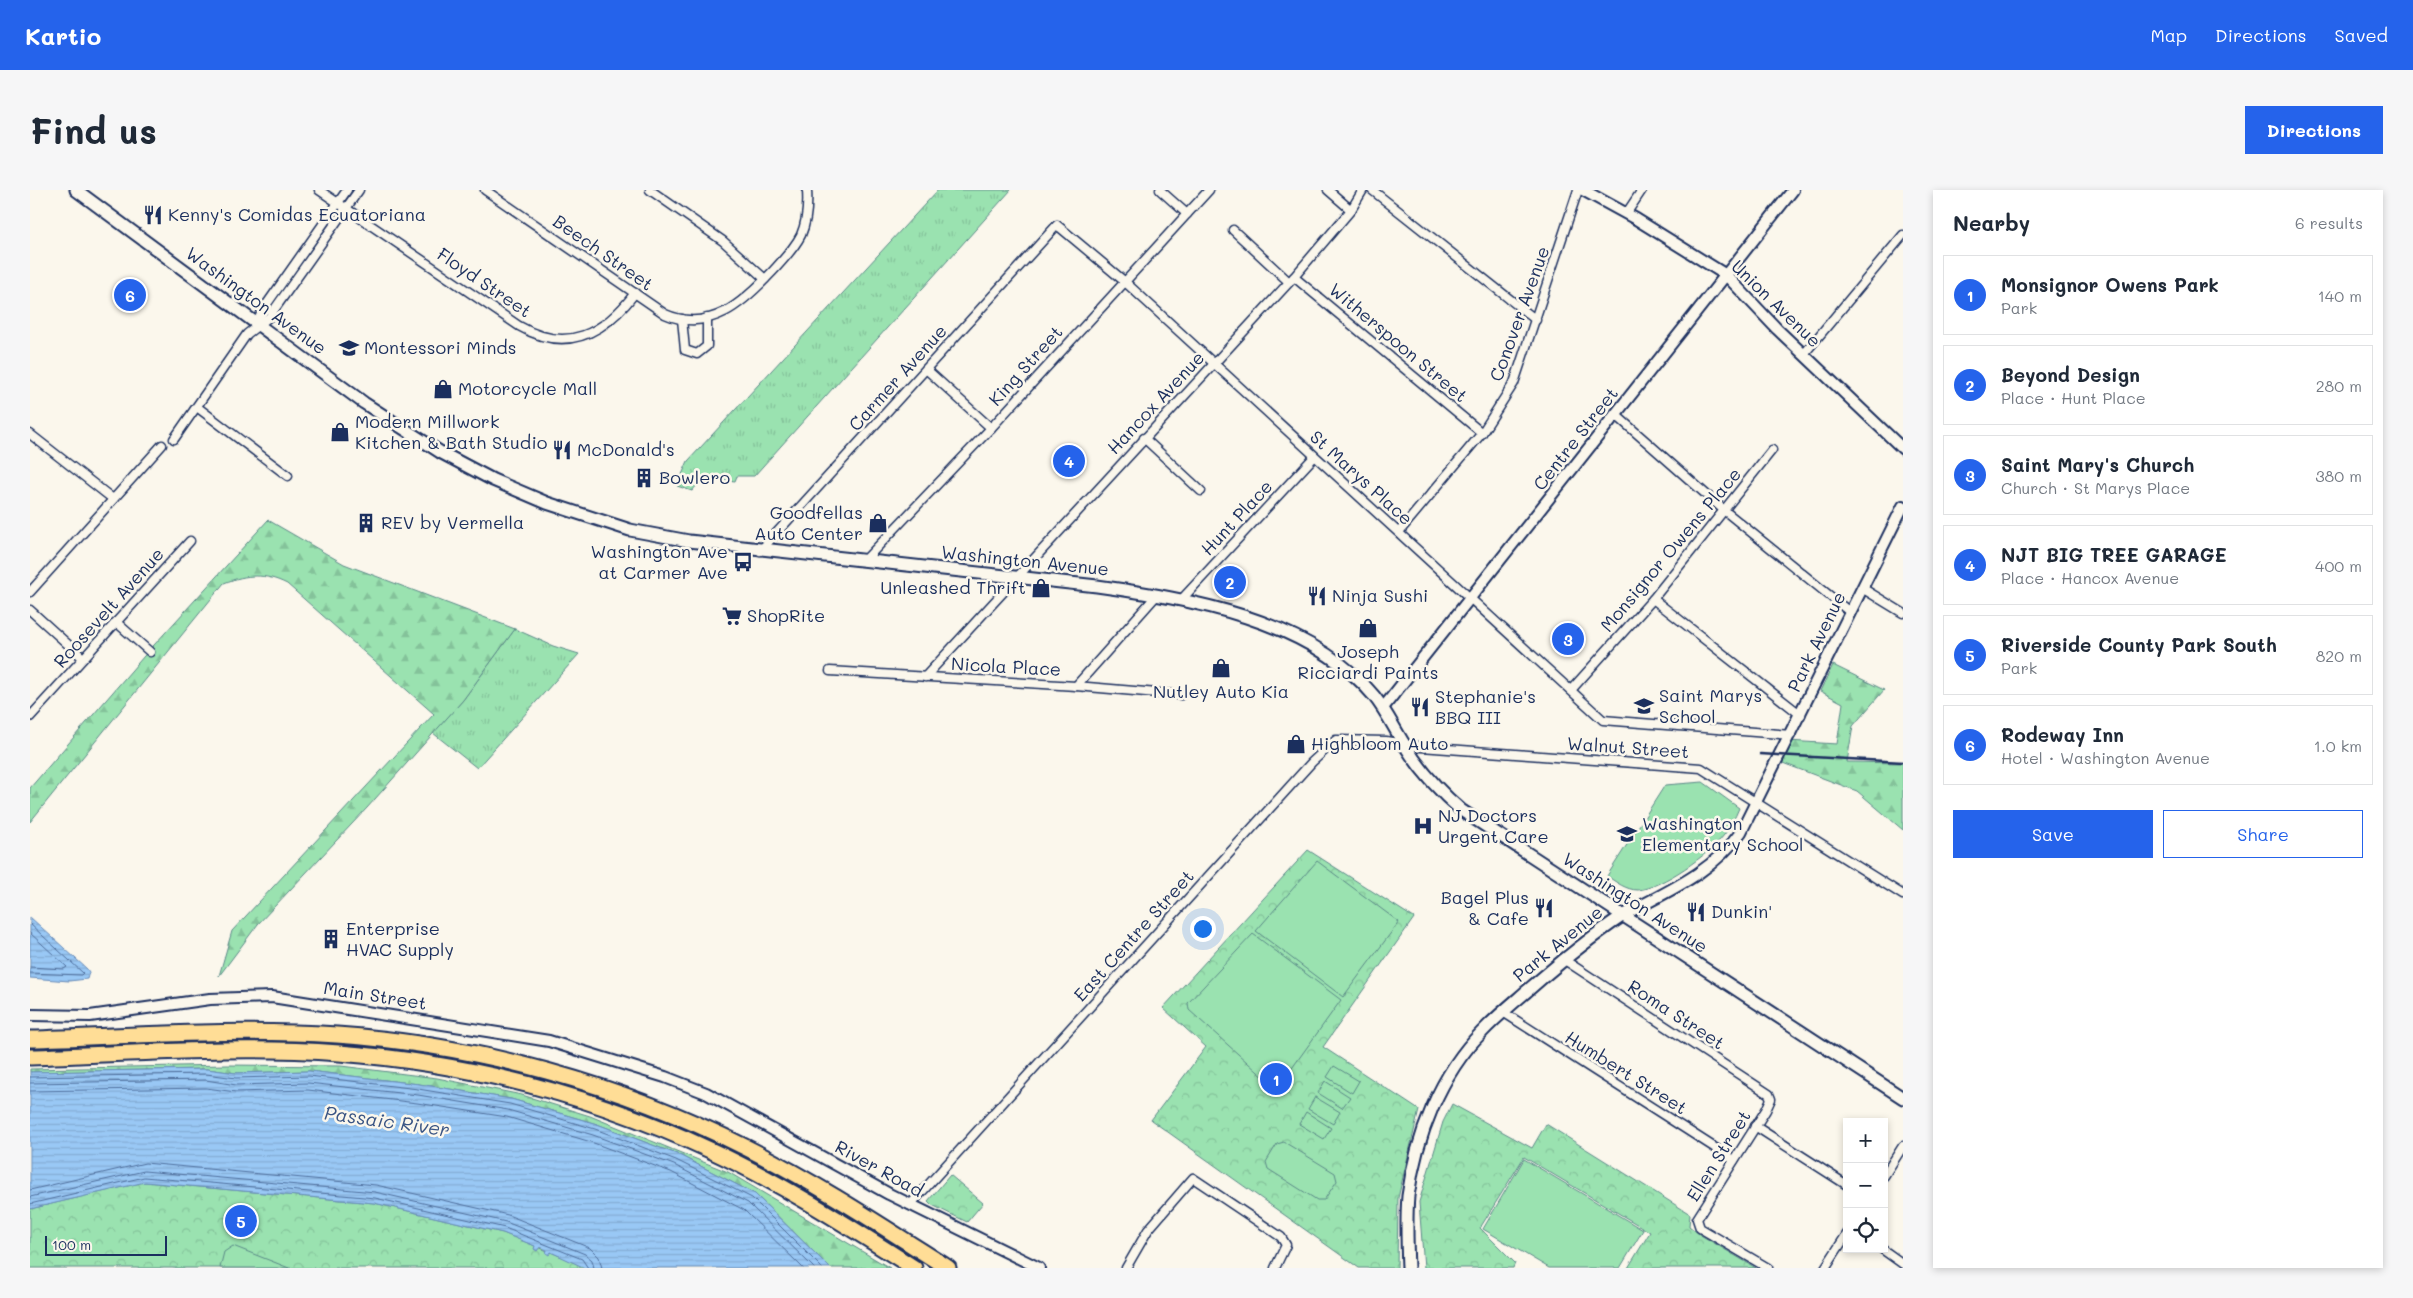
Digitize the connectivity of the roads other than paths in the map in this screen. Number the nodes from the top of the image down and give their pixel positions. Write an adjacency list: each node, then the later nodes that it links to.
1 (76, 190): 33 (main road, Washington Avenue)
2 (319, 190): 17 (street, Floyd Street)
3 (347, 190): 17 (street)
4 (358, 190): 18 (street)
5 (485, 190): 29 (street, Beech Street)
6 (650, 190): 26 (street)
7 (807, 190): 26 (street, Beech Street)
8 (1160, 190): 20 (street)
9 (1209, 190): 20 (street, King Street)
10 (1328, 190): 19 (street)
11 (1363, 190): 19 (street, Hancox Avenue)
12 (1372, 190): 32 (street)
13 (1578, 190): 32 (street, Conover Avenue)
14 (1583, 190): 21 (street, Union Avenue)
15 (1642, 190): 21 (street)
16 (1793, 190): 25 (street, Centre Street)
17 (338, 203): 18 (street, Floyd Street); 33 (street)
18 (346, 208): 29 (street, Floyd Street); 33 (street)
19 (1350, 210): 27 (street, Hancox Avenue)
20 (1186, 214): 28 (street, King Street)
21 (1626, 214): 25 (street, Union Avenue)
22 (1058, 225): 28 (street, St Marys Place); 36 (street, Carmer Avenue)
23 (1233, 230): 27 (street, Witherspoon Street)
24 (1903, 235): 34 (street)
25 (1726, 275): 34 (street, Union Avenue); 38 (street, Centre Street)
26 (765, 279): 30 (street, Beech Street)
27 (1292, 279): 35 (street, Hancox Avenue); 40 (street, Witherspoon Street)
28 (1124, 281): 35 (street, St Marys Place); 39 (street, King Street)
29 (635, 294): 31 (street, Beech Street)
30 (707, 318): 31 (street, Beech Street); 31 (street)
31 (682, 319)
32 (1536, 320): 40 (street, Conover Avenue)
33 (257, 324): 37 (street); 55 (main road, Washington Avenue)
34 (1804, 354): 45 (street, Union Avenue)
35 (1212, 364): 42 (street, Hancox Avenue); 47 (street, St Marys Place)
36 (926, 368): 39 (street); 55 (street, Carmer Avenue)
37 (197, 407): 43 (street); 48 (street)
38 (1616, 415): 52 (street); 61 (street, Centre Street)
39 (991, 428): 56 (street, King Street)
40 (1482, 433): 53 (street, Conover Avenue)
41 (30, 434): 50 (street)
42 (1144, 438): 49 (street); 57 (street, Hancox Avenue)
43 (174, 439)
44 (162, 445): 50 (street)
45 (1903, 449)
46 (1772, 450): 52 (street, Monsignor Owens Place)
47 (1314, 457): 53 (street, St Marys Place); 63 (street, Hunt Place)
48 (288, 476)
49 (1201, 491)
50 (113, 499): 59 (street)
51 (1903, 506): 58 (street, Park Avenue)
52 (1725, 511): 62 (street, Monsignor Owens Place); 65 (street)
53 (1399, 532): 61 (street, St Marys Place)
54 (190, 541): 67 (street, Roosevelt Avenue)
55 (760, 551): 56 (main road, Washington Avenue)
56 (864, 561): 57 (main road, Washington Avenue)
57 (1016, 577): 60 (main road, Washington Avenue); 71 (street, Hancox Avenue)
58 (1862, 588): 65 (street, Park Avenue); 66 (street)
59 (30, 592)
60 (1157, 595): 63 (main road, Washington Avenue); 72 (street)
61 (1471, 599): 73 (street, St Marys Place); 75 (street, Centre Street)
62 (1653, 599): 73 (street, Monsignor Owens Place); 76 (street)
63 (1182, 600): 75 (main road, Washington Avenue)
64 (30, 610): 69 (street)
65 (1850, 613): 76 (street, Park Avenue)
66 (1903, 613)
67 (116, 622): 68 (street); 69 (street, Roosevelt Avenue)
68 (150, 652)
69 (83, 658): 77 (street, Roosevelt Avenue)
70 (830, 671): 71 (street, Nicola Place)
71 (926, 677): 72 (street, Nicola Place)
72 (1076, 686): 74 (street, Nicola Place)
73 (1571, 690): 78 (street, St Marys Place)
74 (1181, 695)
75 (1384, 708): 79 (main road, Washington Avenue)
76 (1801, 716): 78 (street, Park Avenue)
77 (30, 717)
78 (1791, 735): 80 (street, Park Avenue)
79 (1404, 744): 80 (street, Walnut Street); 82 (main road, Washington Avenue); 96 (street, East Centre Street)
80 (1757, 802): 81 (street, Walnut Street); 82 (street, Park Avenue)
81 (1903, 896)
82 (1622, 916): 83 (main road, Park Avenue); 89 (main road, Washington Avenue)
83 (1563, 959): 84 (main road, Park Avenue); 90 (street, Roma Street)
84 (1503, 1012): 93 (street, Humbert Street); 107 (main road, Park Avenue)
85 (30, 1014): 88 (street, Main Street)
86 (30, 1039): 97 (highway)
87 (30, 1057): 101 (highway)
88 (706, 1093): 96 (street, River Road)
89 (1903, 1098)
90 (1771, 1099): 91 (street, Ellen Street)
91 (1755, 1126): 93 (street, Ellen Street); 95 (street)
92 (1903, 1146): 94 (street)
93 (1734, 1160): 108 (street, Ellen Street)
94 (1888, 1170)
95 (1843, 1182)
96 (910, 1205): 104 (street, River Road)
97 (852, 1208): 102 (highway); 103 (highway)
98 (1843, 1240): 109 (street)
99 (1888, 1253): 100 (street)
100 (1903, 1264)
101 (914, 1268)
102 (948, 1268)
103 (961, 1268)
104 (1039, 1268)
105 (1126, 1268): 106 (street)
106 (1275, 1268)
107 (1408, 1268)
108 (1768, 1268)
109 (1825, 1268)

